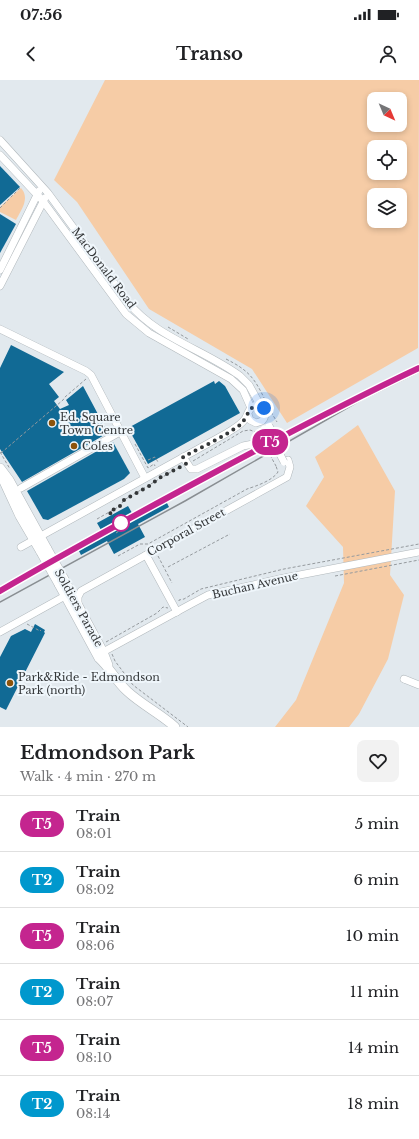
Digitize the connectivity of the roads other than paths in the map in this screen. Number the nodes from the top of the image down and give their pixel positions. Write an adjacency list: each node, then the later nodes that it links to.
1 (0, 140): 3 (street, MacDonald Road)
2 (0, 155): 5 (street, MacDonald Road)
3 (41, 186): 4 (street, MacDonald Road); 5 (street)
4 (48, 193): 6 (street); 9 (street, MacDonald Road)
5 (37, 194): 6 (street, MacDonald Road); 7 (street)
6 (43, 202): 8 (street); 10 (street, MacDonald Road)
7 (0, 270)
8 (0, 285)
9 (133, 308): 10 (street); 12 (street, MacDonald Road)
10 (126, 314): 13 (street, MacDonald Road)
11 (0, 329): 17 (street)
12 (260, 405): 13 (street); 14 (street)
13 (250, 411): 15 (street); 18 (street)
14 (269, 415): 15 (street); 16 (street)
15 (257, 423): 16 (street); 18 (street)
16 (264, 429): 28 (street, Corporal Street, bridge)
17 (120, 432): 23 (street); 24 (street)
18 (227, 433): 20 (street)
19 (253, 444): 20 (street)
20 (184, 460): 23 (street)
21 (0, 468): 25 (main road, Soldiers Parade)
22 (0, 473): 25 (main road, Soldiers Parade)
23 (145, 478): 25 (street)
24 (20, 488)
25 (37, 538): 26 (street); 29 (main road, Soldiers Parade, bridge)
26 (21, 547)
27 (419, 552): 33 (street, Buchan Avenue)
28 (146, 555): 30 (street, Corporal Street); 33 (street)
29 (63, 583): 30 (street); 31 (main road, Soldiers Parade); 32 (main road, Soldiers Parade)
30 (80, 591): 32 (street)
31 (65, 596): 34 (street); 36 (main road, Soldiers Parade)
32 (79, 606): 35 (main road, Soldiers Parade)
33 (176, 612): 35 (street, Buchan Avenue)
34 (0, 632)
35 (103, 652): 36 (main road, Soldiers Parade)
36 (108, 666): 39 (main road, Soldiers Parade)
37 (404, 679): 38 (street)
38 (419, 685)
39 (175, 727)

